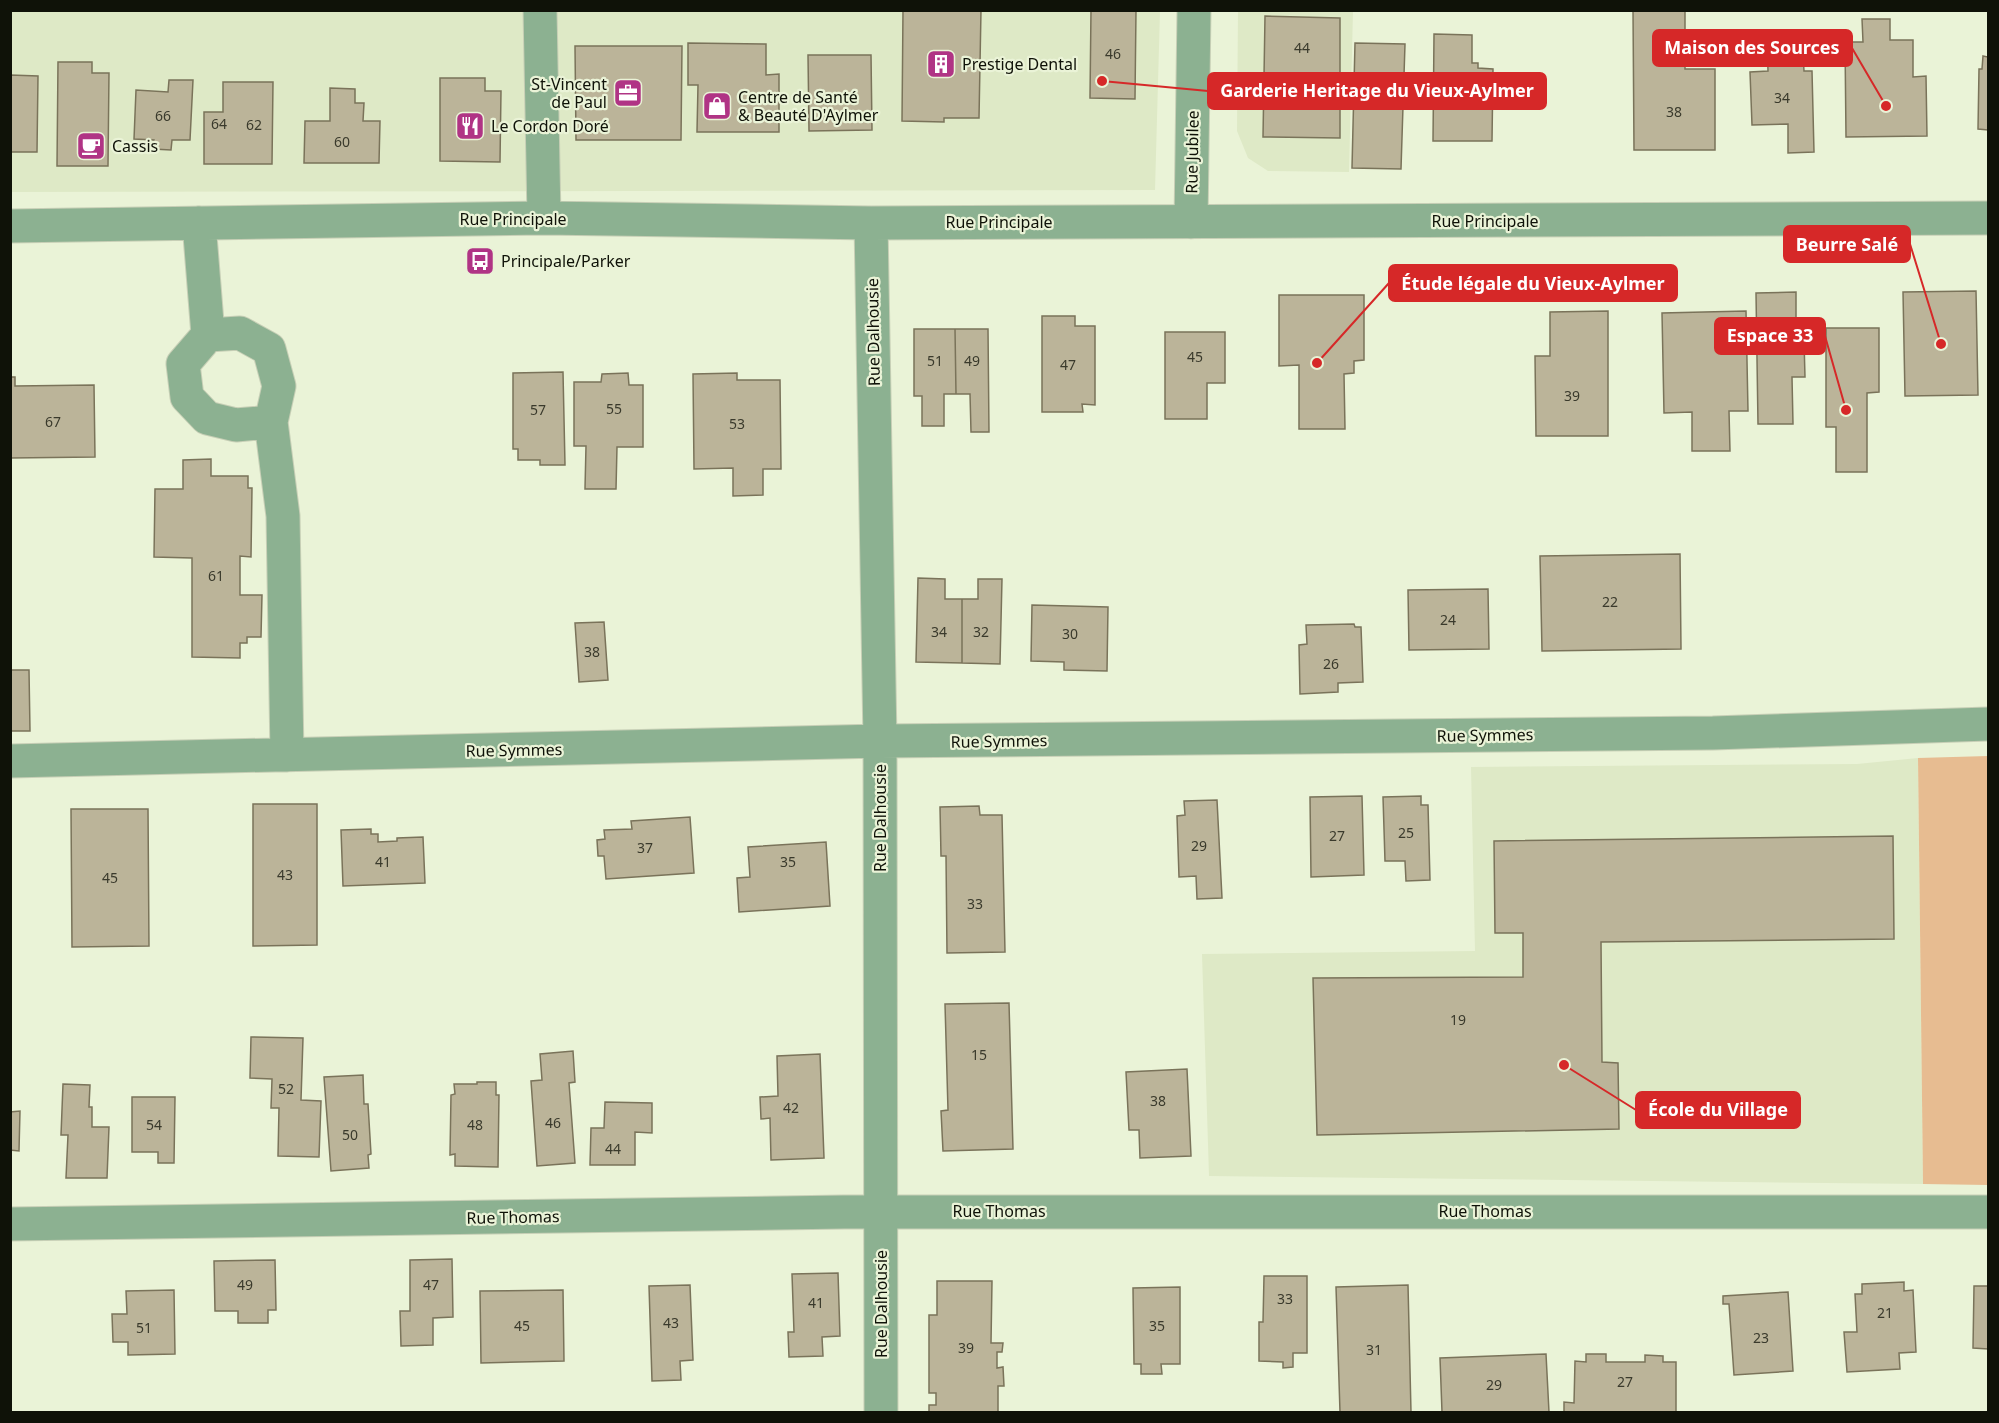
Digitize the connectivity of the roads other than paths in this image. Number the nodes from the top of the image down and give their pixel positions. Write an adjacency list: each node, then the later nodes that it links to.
1 (540, 10): 3 (street)
2 (1194, 10): 5 (street, Rue Jubilee)
3 (544, 218): 6 (street, Rue Principale); 7 (street, Rue Principale)
4 (1989, 218): 5 (street, Rue Principale)
5 (1191, 222): 7 (street, Rue Principale)
6 (199, 223): 8 (street, Rue Principale); 9 (street)
7 (871, 223): 12 (street, Rue Dalhousie)
8 (10, 226)
9 (208, 334): 10 (street); 10 (street)
10 (271, 422): 13 (street)
11 (1989, 724): 12 (street, Rue Symmes)
12 (880, 741): 13 (street, Rue Symmes); 15 (street, Rue Dalhousie)
13 (287, 755): 14 (street, Rue Symmes)
14 (10, 761)
15 (882, 1212): 16 (street, Rue Thomas); 17 (street, Rue Thomas); 18 (street, Rue Dalhousie)
16 (1989, 1212)
17 (10, 1224)
18 (881, 1413)

